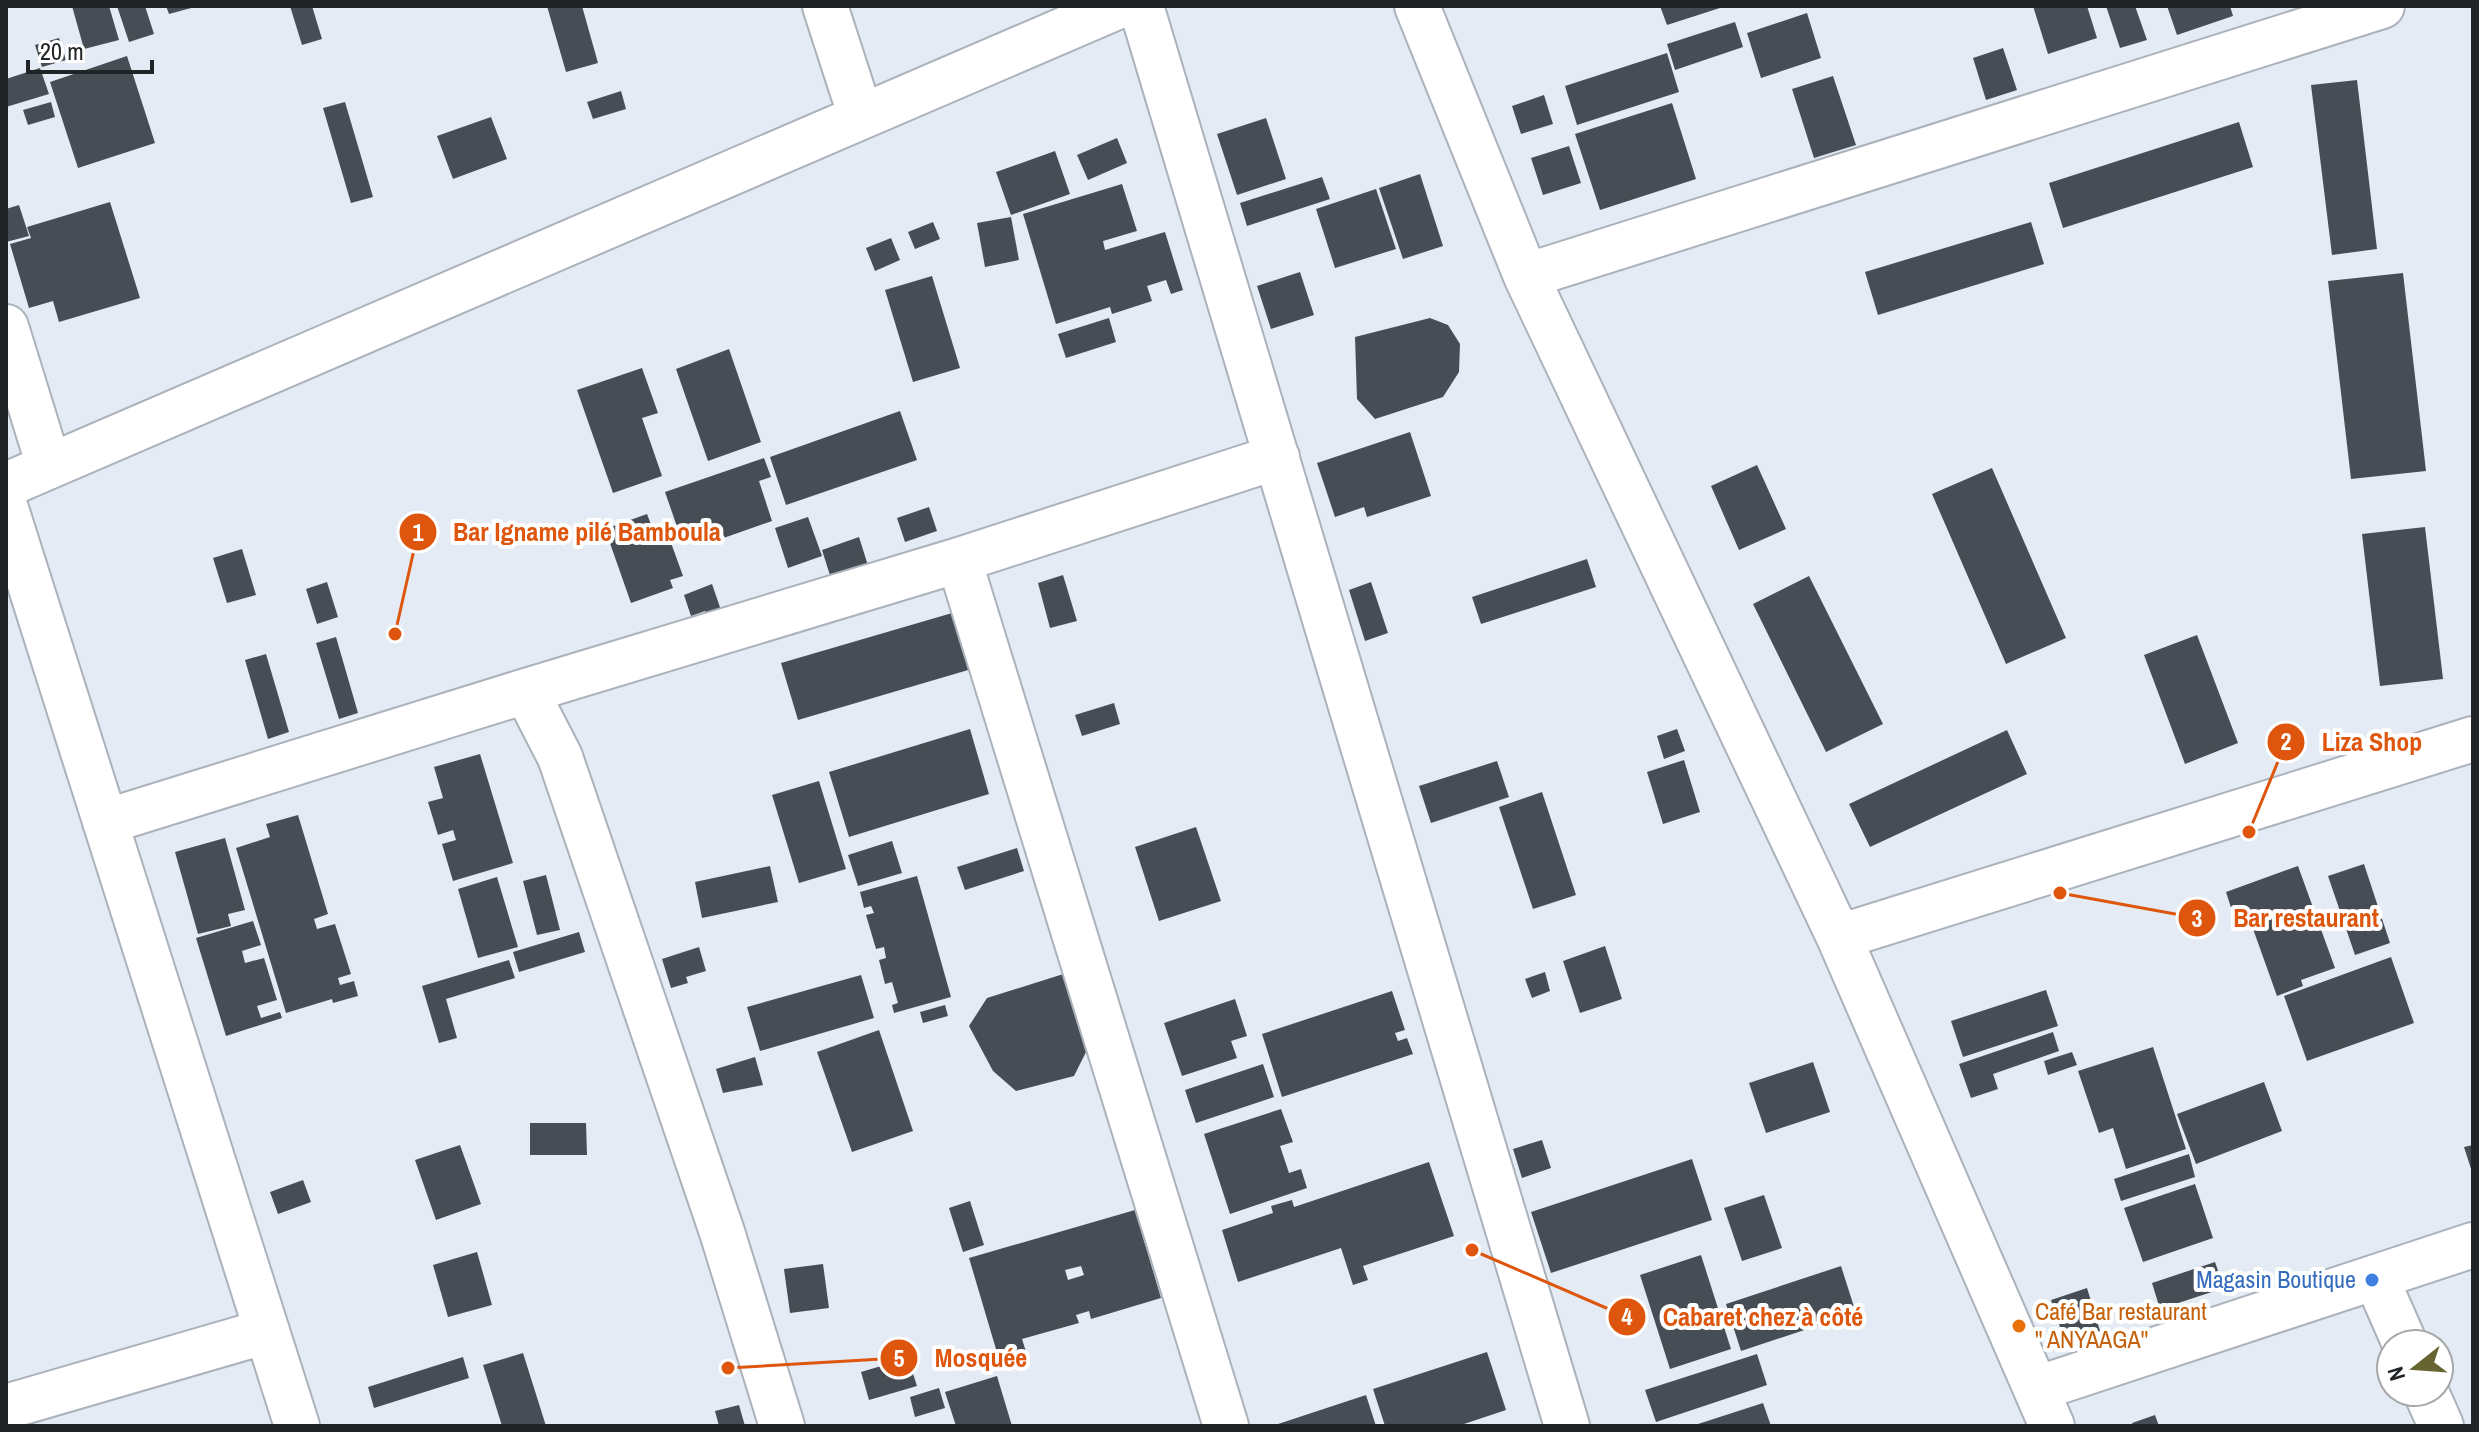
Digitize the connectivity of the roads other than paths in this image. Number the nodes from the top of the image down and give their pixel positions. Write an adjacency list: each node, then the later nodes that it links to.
1 (825, 6): 6 (street)
2 (1119, 6): 6 (street)
3 (1141, 6): 9 (street)
4 (1417, 6): 7 (street)
5 (2382, 6): 7 (street)
6 (861, 117): 10 (street)
7 (1526, 276): 17 (street)
8 (6, 327): 10 (street)
9 (1277, 457): 13 (street); 27 (street)
10 (49, 466): 11 (street)
11 (6, 485)
12 (6, 509): 16 (street)
13 (959, 560): 14 (street); 26 (street)
14 (526, 691): 16 (street); 25 (street)
15 (2473, 739): 17 (street)
16 (105, 822): 21 (street)
17 (1839, 937): 23 (street)
18 (2473, 1245): 19 (street)
19 (2376, 1278): 20 (street); 23 (street)
20 (2398, 1328)
21 (267, 1331): 22 (street); 24 (street)
22 (6, 1407)
23 (2044, 1407)
24 (297, 1426)
25 (782, 1426)
26 (1226, 1426)
27 (1567, 1426)

